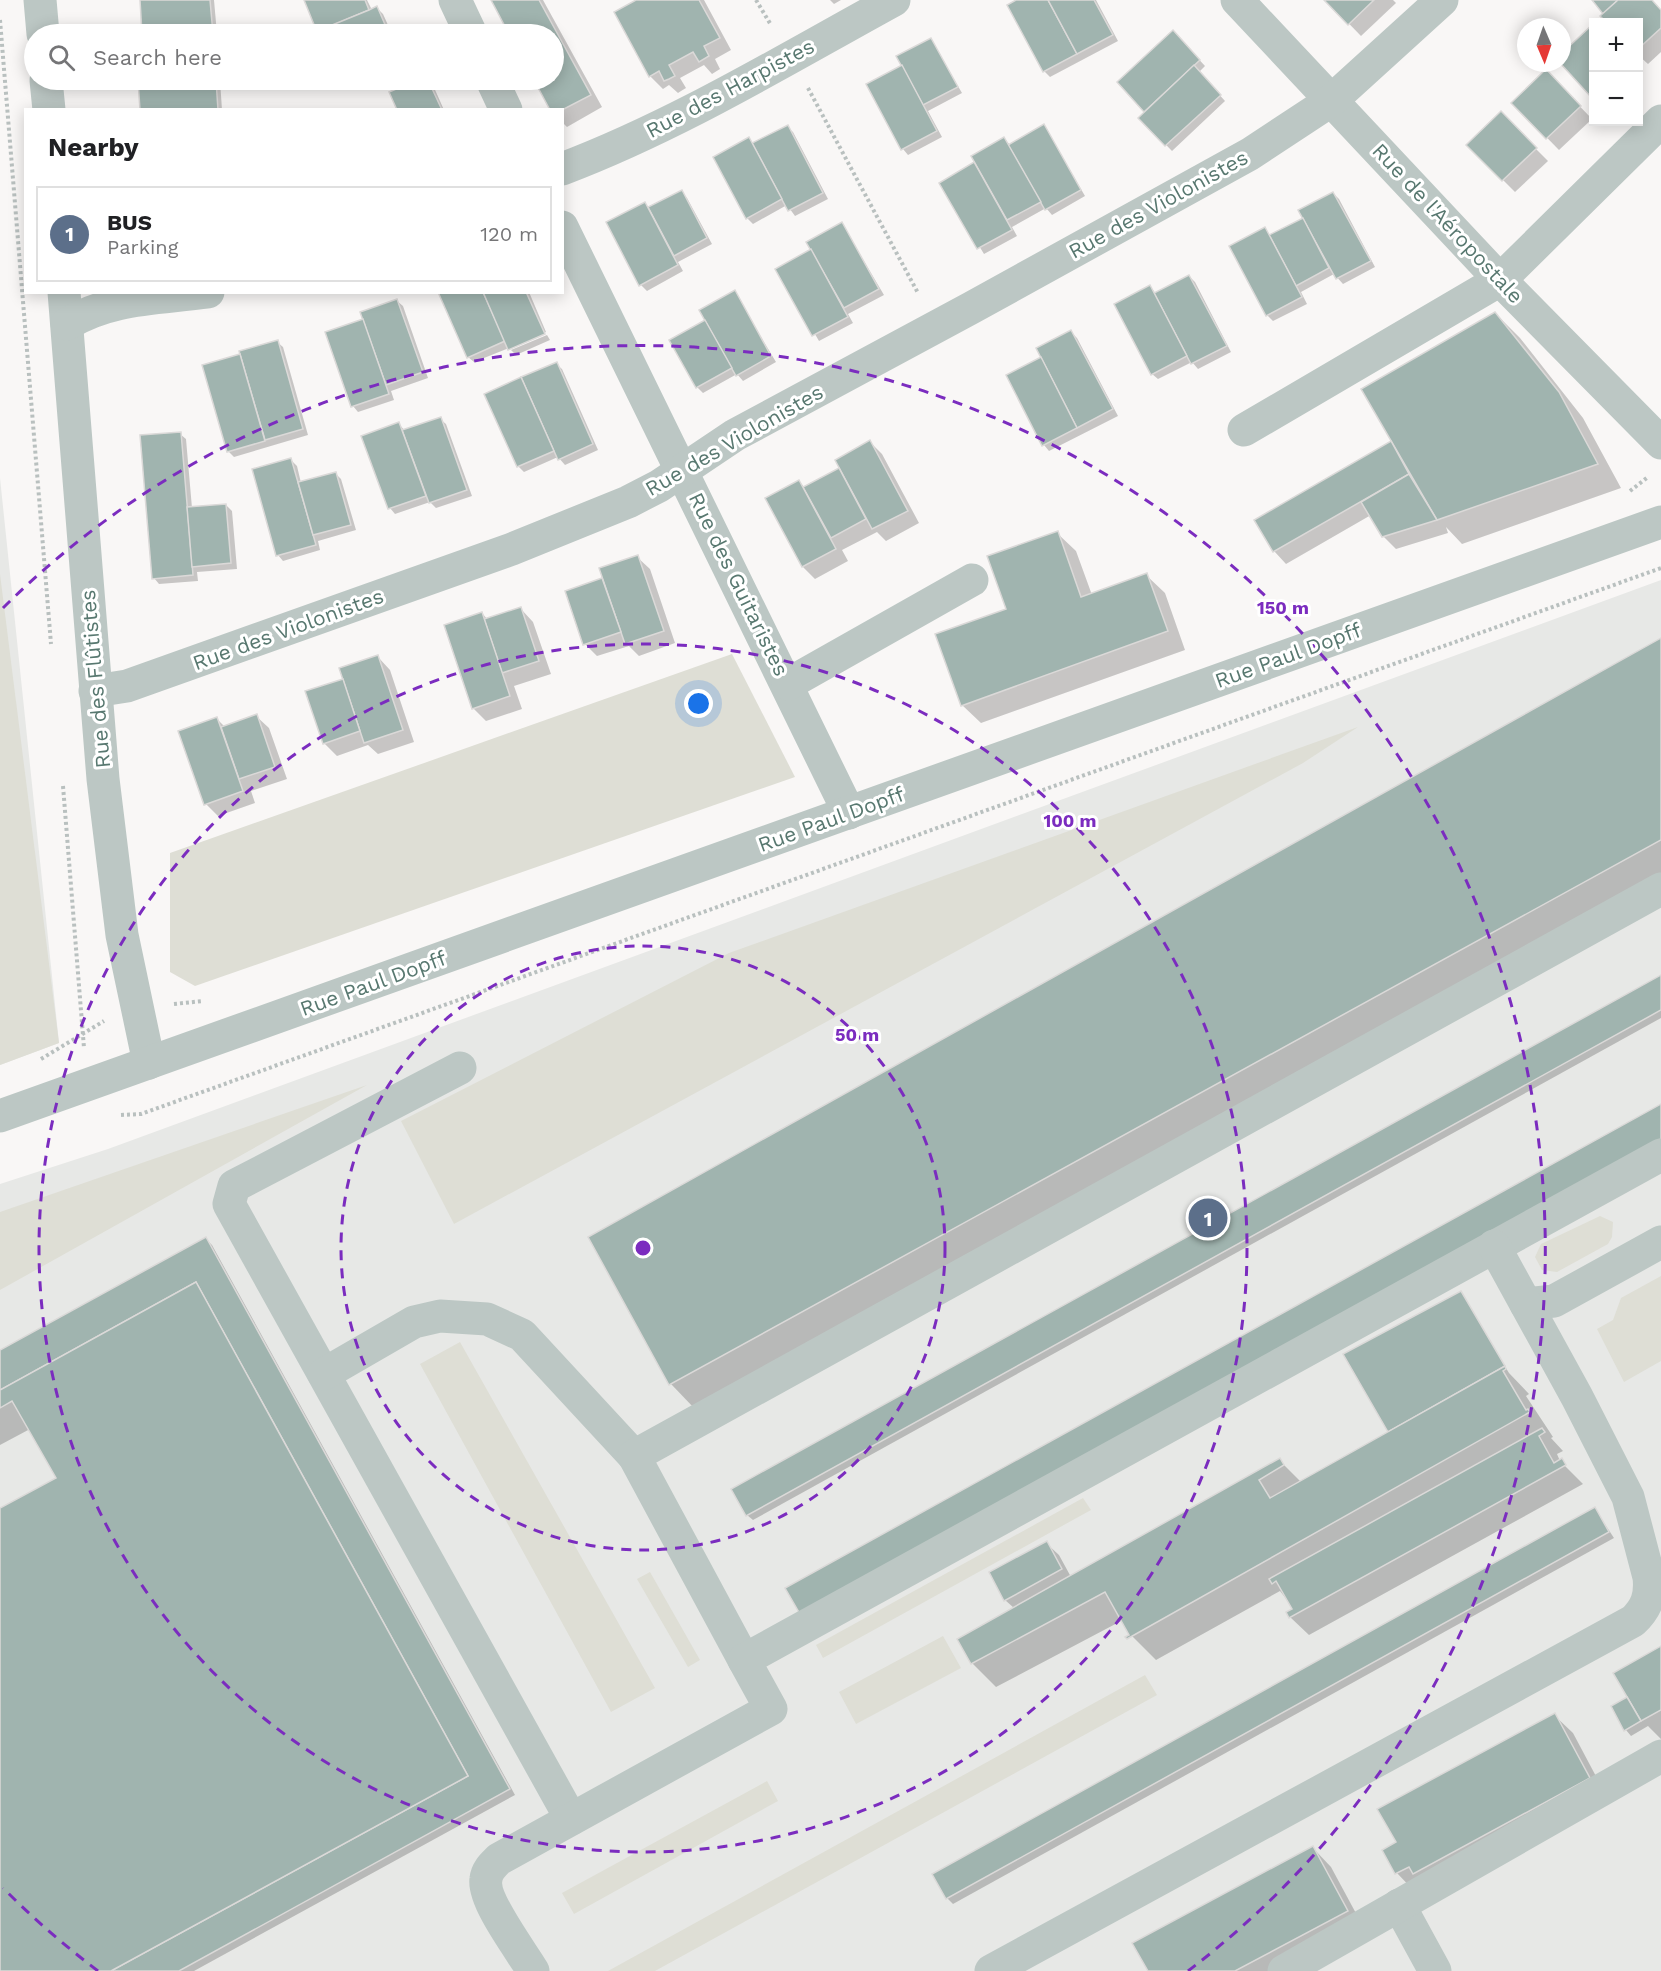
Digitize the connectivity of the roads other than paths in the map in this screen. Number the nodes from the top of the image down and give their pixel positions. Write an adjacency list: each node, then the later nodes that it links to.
1 (40, 0): 6 (street)
2 (455, 0): 7 (street)
3 (894, 0): 14 (street, Rue des Harpistes)
4 (1237, 0): 10 (street, Rue de l'Aéropostale)
5 (1442, 0): 10 (street, Rue des Violonistes)
6 (42, 24)
7 (466, 24)
8 (47, 90): 11 (street)
9 (497, 90): 12 (street)
10 (1332, 100): 16 (street, Rue de l'Aéropostale); 22 (street, Rue des Violonistes)
11 (49, 108)
12 (505, 108)
13 (1661, 121): 16 (street)
14 (564, 168)
15 (564, 231): 22 (street, Rue des Guitaristes)
16 (1500, 280): 20 (street); 21 (street, Rue de l'Aéropostale)
17 (64, 294): 19 (street, Rue des Flûtistes)
18 (191, 294): 19 (street)
19 (67, 324): 26 (street, Rue des Flûtistes)
20 (1244, 430)
21 (1661, 444)
22 (683, 471): 25 (street, Rue des Guitaristes); 26 (street, Rue des Violonistes)
23 (1661, 522): 27 (street, Rue Paul Dopff)
24 (972, 580): 25 (street)
25 (788, 684): 27 (street, Rue des Guitaristes)
26 (95, 691): 29 (street, Rue des Flûtistes)
27 (849, 813): 29 (street, Rue Paul Dopff)
28 (1661, 889): 37 (street)
29 (150, 1063): 31 (street, Rue Paul Dopff)
30 (460, 1068): 36 (street)
31 (0, 1116)
32 (1661, 1155): 34 (street)
33 (1661, 1242): 35 (street)
34 (1494, 1246): 35 (street); 38 (street)
35 (1526, 1304): 43 (street)
36 (324, 1374): 37 (street); 40 (street)
37 (634, 1456): 38 (street)
38 (744, 1660): 40 (street)
39 (1661, 1756): 41 (street)
40 (571, 1819): 42 (street)
41 (1399, 1905): 44 (street); 45 (street)
42 (533, 1971)
43 (991, 1971)
44 (1284, 1971)
45 (1435, 1971)

